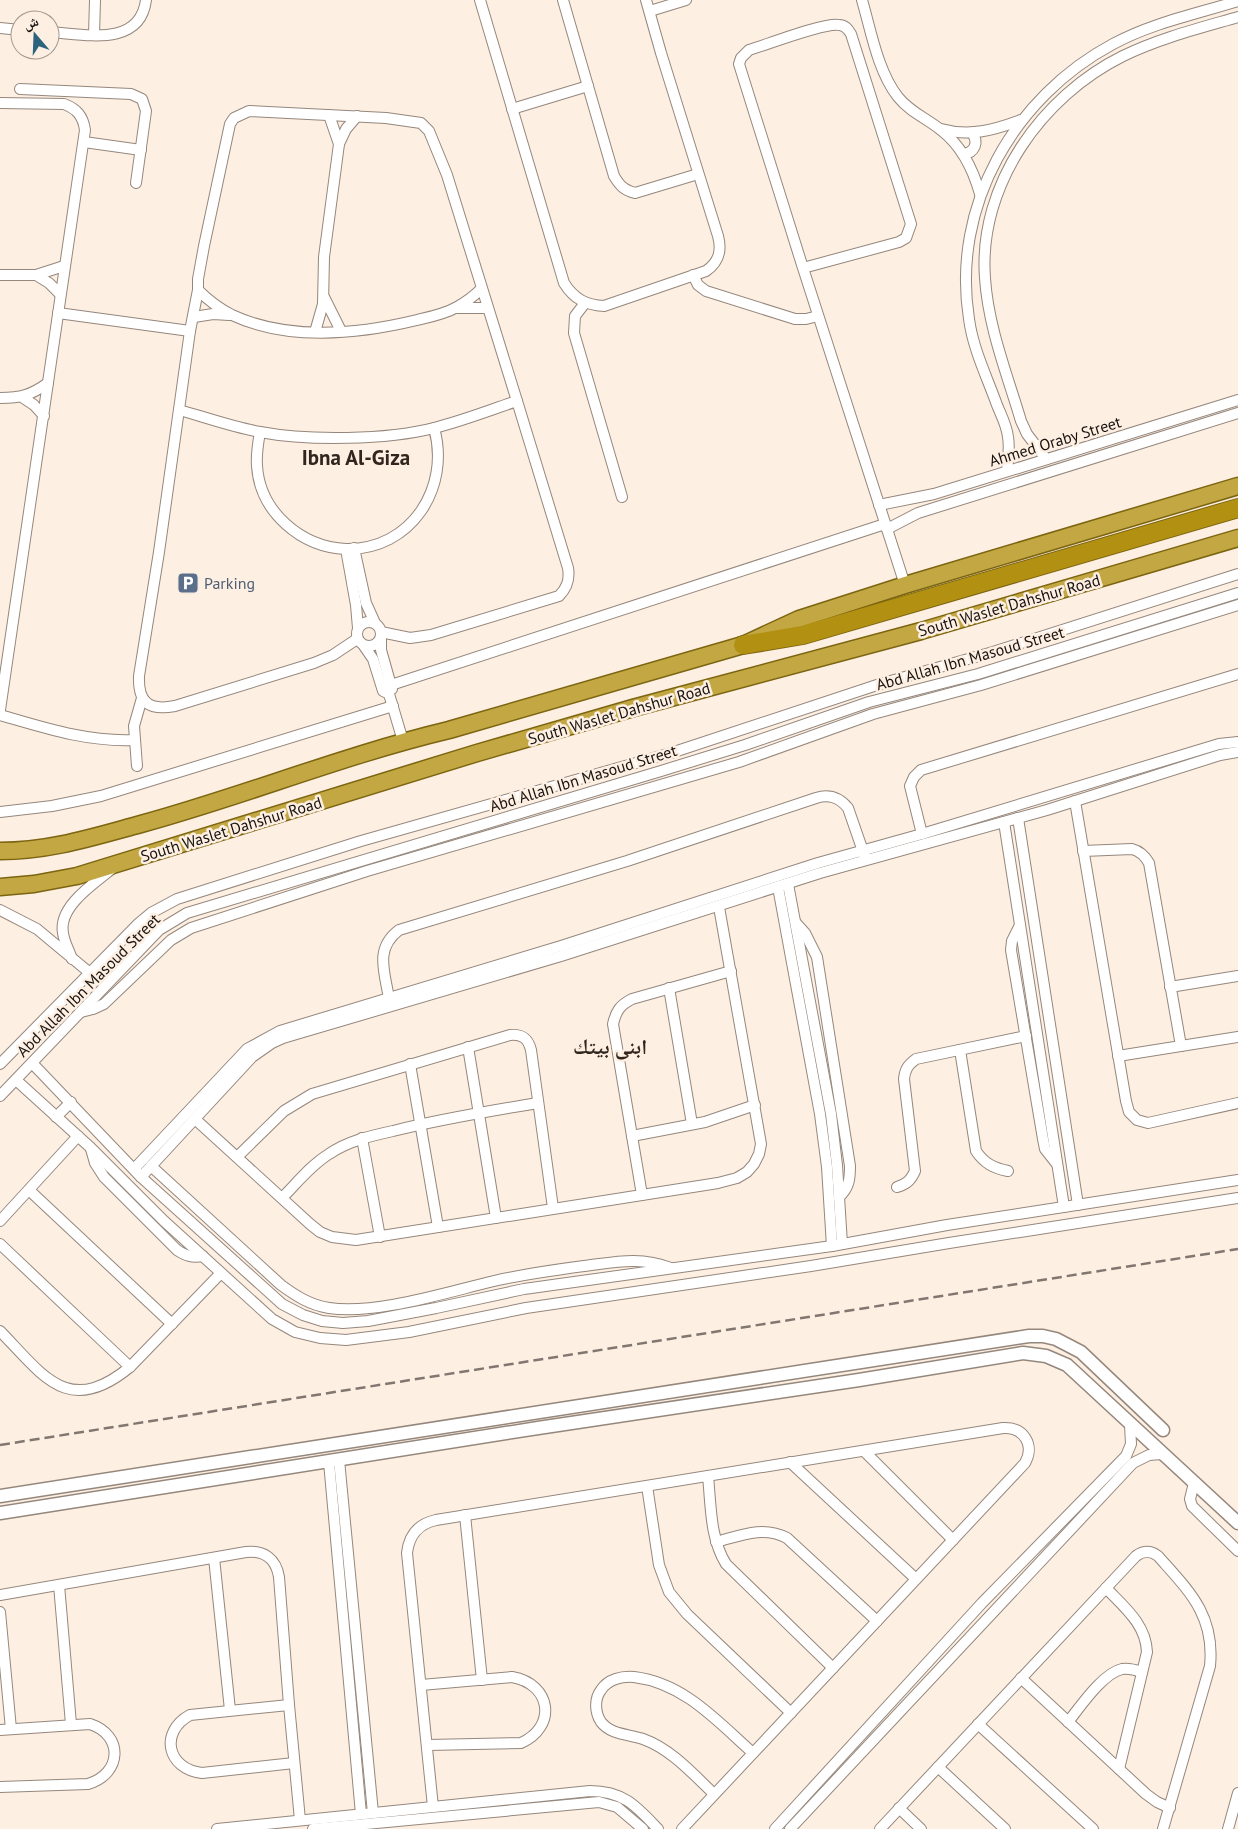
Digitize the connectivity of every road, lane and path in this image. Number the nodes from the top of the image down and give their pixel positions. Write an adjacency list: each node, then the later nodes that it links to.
1 (95, 0): 14 (street)
2 (146, 0): 14 (street)
3 (480, 0): 20 (street)
4 (563, 0): 15 (street)
5 (646, 0): 10 (street)
6 (686, 0): 10 (street)
7 (862, 0): 24 (street)
8 (1238, 1): 9 (street)
9 (1210, 10): 12 (street); 23 (street)
10 (650, 11): 30 (street)
11 (1238, 17): 12 (street)
12 (1214, 24): 64 (street)
13 (60, 33): 14 (street)
14 (94, 35)
15 (588, 86): 20 (street); 30 (street)
16 (20, 89): 17 (street)
17 (38, 90): 19 (street); 28 (street)
18 (0, 103): 19 (street)
19 (37, 104): 26 (street)
20 (512, 109): 42 (street)
21 (329, 115): 22 (street); 27 (street); 39 (street)
22 (357, 116): 27 (street); 38 (street)
23 (1021, 120): 25 (street); 32 (street)
24 (940, 129): 25 (street); 29 (street)
25 (972, 133): 29 (street)
26 (84, 142): 28 (street); 33 (street)
27 (339, 144): 41 (street)
28 (141, 150): 31 (street)
29 (963, 154): 32 (street)
30 (698, 174): 37 (street)
31 (136, 183)
32 (980, 194): 65 (street)
33 (64, 266): 36 (street); 40 (street)
34 (803, 268): 34 (street); 47 (street)
35 (0, 275): 36 (street)
36 (36, 275): 40 (street)
37 (692, 275): 42 (street); 47 (street)
38 (482, 289): 43 (street); 44 (street)
39 (198, 290): 46 (street); 48 (street)
40 (60, 294): 45 (street)
41 (324, 296): 50 (street); 51 (street)
42 (585, 303): 67 (street)
43 (455, 308): 44 (street); 50 (street)
44 (487, 308): 56 (street)
45 (58, 313): 49 (street); 52 (street)
46 (232, 315): 48 (street); 51 (street)
47 (818, 316): 68 (street)
48 (194, 317): 49 (street)
49 (190, 331): 57 (street)
50 (341, 331): 51 (street)
51 (315, 332)
52 (48, 383): 53 (street); 59 (street)
53 (22, 397): 54 (street); 59 (street)
54 (0, 398)
55 (1238, 400): 62 (street, Ahmed Oraby Street)
56 (518, 401): 60 (street); 81 (street)
57 (179, 410): 61 (street); 91 (street)
58 (1238, 413): 63 (street)
59 (44, 416): 83 (street)
60 (434, 428): 61 (street); 72 (street)
61 (260, 432): 72 (street)
62 (1112, 439): 63 (street); 64 (street, Ahmed Oraby Street)
63 (1116, 451): 70 (street)
64 (1046, 459): 65 (street, Ahmed Oraby Street)
65 (1008, 471): 68 (street, Ahmed Oraby Street)
66 (1238, 486): 74 (highway)
67 (622, 497)
68 (879, 505): 70 (street)
69 (1238, 508): 85 (highway, South Waslet Dahshur Road)
70 (886, 526): 74 (street); 90 (street)
71 (1238, 538): 118 (highway, South Waslet Dahshur Road)
72 (350, 548): 78 (street); 79 (street)
73 (1238, 574): 119 (street, Abd Allah Ibn Masoud Street)
74 (906, 585): 85 (highway)
75 (1238, 592): 77 (street, Abd Allah Ibn Masoud Street)
76 (1238, 605): 80 (street)
77 (1156, 618): 80 (street); 86 (street, Abd Allah Ibn Masoud Street)
78 (375, 623): 79 (street); 81 (street)
79 (358, 628): 84 (street)
80 (1160, 629): 86 (street)
81 (381, 635): 84 (street); 90 (street)
82 (0, 639): 83 (street)
83 (12, 640): 94 (street)
84 (361, 643): 90 (street); 91 (street)
85 (743, 645): 98 (highway, South Waslet Dahshur Road)
86 (1064, 653): 87 (street, Abd Allah Ibn Masoud Street); 89 (street)
87 (978, 674): 89 (street); 92 (street, Abd Allah Ibn Masoud Street)
88 (1238, 674): 114 (street)
89 (981, 685): 95 (street)
90 (390, 689): 93 (street)
91 (142, 698): 97 (street)
92 (869, 702): 95 (street); 101 (street, Abd Allah Ibn Masoud Street)
93 (392, 706): 98 (street); 109 (street)
94 (0, 710)
95 (873, 714): 103 (street)
96 (0, 715): 97 (street)
97 (134, 740): 102 (street)
98 (403, 741): 115 (highway, South Waslet Dahshur Road)
99 (1238, 742): 105 (street)
100 (1238, 752): 107 (street)
101 (688, 762): 103 (street); 104 (street, Abd Allah Ibn Masoud Street)
102 (137, 766)
103 (693, 776): 106 (street)
104 (604, 788): 106 (street); 110 (street, Abd Allah Ibn Masoud Street)
105 (1044, 798): 108 (street); 114 (street)
106 (607, 800): 113 (street)
107 (1075, 801): 108 (street); 116 (street)
108 (1047, 810): 111 (street)
109 (0, 812)
110 (519, 812): 113 (street); 120 (street, Abd Allah Ibn Masoud Street)
111 (1018, 818): 112 (street); 178 (street)
112 (1004, 822): 117 (street); 129 (street)
113 (523, 824): 121 (street)
114 (922, 834): 117 (street)
115 (0, 851)
116 (1083, 851): 135 (street); 145 (street)
117 (864, 856): 123 (street); 125 (street); 137 (street)
118 (119, 862): 124 (highway, South Waslet Dahshur Road); 130 (street)
119 (287, 864): 122 (street); 132 (street, Abd Allah Ibn Masoud Street)
120 (339, 866): 121 (street); 122 (street, Abd Allah Ibn Masoud Street)
121 (344, 878): 138 (street)
122 (292, 881): 138 (street, Abd Allah Ibn Masoud Street)
123 (783, 885): 125 (street); 128 (street); 190 (street)
124 (0, 887)
125 (735, 896): 126 (street); 134 (street)
126 (719, 906): 131 (street); 134 (street)
127 (0, 910): 130 (street)
128 (796, 923): 175 (street); 175 (street)
129 (1020, 925): 140 (street); 166 (street)
130 (72, 959): 132 (street)
131 (731, 971): 136 (street); 155 (street)
132 (90, 973): 147 (street, Abd Allah Ibn Masoud Street)
133 (1238, 976): 135 (street)
134 (466, 980): 137 (street); 139 (street)
135 (1170, 987): 142 (street)
136 (669, 988): 160 (street); 162 (street)
137 (389, 999): 139 (street)
138 (81, 1012): 146 (street, Abd Allah Ibn Masoud Street)
139 (344, 1017): 149 (street)
140 (1026, 1036): 144 (street); 166 (street)
141 (1238, 1037): 142 (street)
142 (1181, 1046): 145 (street)
143 (468, 1047): 148 (street); 153 (street); 156 (street)
144 (960, 1050): 168 (street); 171 (street)
145 (1118, 1056): 154 (street)
146 (32, 1063): 150 (street, Abd Allah Ibn Masoud Street); 152 (street)
147 (0, 1064)
148 (410, 1064): 159 (street); 165 (street)
149 (235, 1069): 158 (street); 169 (street)
150 (16, 1080): 151 (street, Abd Allah Ibn Masoud Street); 157 (street)
151 (0, 1096)
152 (71, 1102): 157 (street); 169 (street)
153 (538, 1103): 156 (street); 181 (street)
154 (1238, 1103)
155 (755, 1105): 160 (street); 174 (street)
156 (479, 1113): 159 (street); 182 (street)
157 (56, 1117): 161 (street)
158 (195, 1118): 165 (street); 167 (street)
159 (420, 1124): 163 (street); 185 (street)
160 (692, 1124): 162 (street)
161 (78, 1136): 164 (street); 173 (street)
162 (632, 1136): 174 (street)
163 (362, 1138): 176 (street); 187 (street)
164 (91, 1148): 191 (street); 193 (street)
165 (237, 1157): 176 (street)
166 (1057, 1164): 179 (street)
167 (151, 1166): 169 (street); 194 (street)
168 (1008, 1171)
169 (138, 1173): 186 (street)
170 (1238, 1180): 172 (street)
171 (897, 1187)
172 (1186, 1189): 178 (street); 180 (street)
173 (29, 1190): 183 (street); 205 (street)
174 (642, 1195): 181 (street)
175 (839, 1197): 190 (street)
176 (282, 1198): 187 (street)
177 (1238, 1198): 180 (street)
178 (1078, 1205): 179 (street)
179 (1064, 1207): 184 (street)
180 (1189, 1207): 188 (street)
181 (553, 1208): 182 (street)
182 (496, 1218): 185 (street)
183 (0, 1221)
184 (947, 1225): 188 (street); 190 (street)
185 (438, 1228): 187 (street)
186 (203, 1233): 191 (street); 199 (street)
187 (380, 1237)
188 (949, 1243): 196 (street)
189 (0, 1244): 208 (street)
190 (837, 1245): 192 (street)
191 (191, 1246): 193 (street)
192 (782, 1253): 195 (street); 196 (street)
193 (202, 1256): 197 (street)
194 (260, 1266): 199 (street); 202 (street)
195 (672, 1268): 198 (street); 200 (street)
196 (784, 1270): 197 (street)
197 (221, 1273): 205 (street)
198 (522, 1274): 200 (street); 201 (street)
199 (251, 1276): 204 (street)
200 (524, 1288): 203 (street)
201 (434, 1295): 202 (street); 203 (street)
202 (366, 1308): 204 (street)
203 (436, 1308): 204 (street)
204 (368, 1321)
205 (172, 1324): 208 (street)
206 (0, 1331): 208 (street)
207 (863, 1362): 209 (street); 210 (street); 213 (street)
208 (130, 1367)
209 (780, 1375): 211 (street); 212 (street)
210 (866, 1379): 211 (street); 215 (street)
211 (782, 1392): 214 (street)
212 (657, 1394): 214 (street); 216 (street)
213 (1126, 1395): 215 (street); 218 (street)
214 (659, 1410): 219 (street)
215 (1113, 1410): 217 (street)
216 (509, 1416): 219 (street); 226 (street)
217 (1130, 1425): 221 (street); 222 (street)
218 (1163, 1430)
219 (512, 1432): 223 (street)
220 (864, 1450): 224 (street); 235 (street); 235 (street)
221 (1162, 1454): 222 (street); 227 (street)
222 (1129, 1459): 243 (street); 245 (street)
223 (334, 1461): 229 (street); 231 (street)
224 (790, 1462): 225 (street); 239 (street)
225 (708, 1476): 228 (street); 236 (street)
226 (97, 1480): 230 (street); 231 (street)
227 (1194, 1483): 234 (street); 237 (street)
228 (646, 1486): 233 (street); 254 (street)
229 (337, 1492): 267 (street); 268 (street)
230 (0, 1496)
231 (99, 1497): 232 (street)
232 (0, 1513)
233 (465, 1515): 250 (street); 251 (street)
234 (1238, 1524)
235 (952, 1540): 239 (street)
236 (716, 1542): 246 (street); 247 (street)
237 (1238, 1551)
238 (214, 1558): 240 (street); 252 (street); 253 (street)
239 (916, 1579): 246 (street)
240 (59, 1585): 242 (street); 256 (street)
241 (1106, 1588): 248 (street); 249 (street); 276 (street)
242 (0, 1595)
243 (975, 1611): 245 (street); 260 (street)
244 (0, 1612): 258 (street)
245 (984, 1620): 262 (street)
246 (877, 1621): 247 (street)
247 (833, 1668): 254 (street)
248 (1142, 1672): 255 (street); 266 (street)
249 (1021, 1678): 255 (street); 257 (street)
250 (482, 1680): 251 (street); 261 (street)
251 (421, 1685): 261 (street)
252 (289, 1705): 253 (street); 264 (street)
253 (230, 1710): 264 (street)
254 (791, 1713): 263 (street)
255 (1068, 1722): 266 (street)
256 (71, 1724): 258 (street); 269 (street)
257 (978, 1724): 265 (street); 292 (street)
258 (11, 1729): 259 (street)
259 (0, 1730)
260 (858, 1738): 262 (street); 287 (street)
261 (428, 1745): 274 (street)
262 (867, 1747): 288 (street)
263 (753, 1752): 272 (street); 272 (street)
264 (294, 1763): 280 (street)
265 (938, 1767): 275 (street); 291 (street)
266 (1119, 1769): 276 (street)
267 (370, 1780): 268 (street); 278 (street)
268 (359, 1781): 279 (street)
269 (0, 1787)
270 (572, 1793): 273 (street); 274 (street); 285 (street)
271 (1238, 1793): 294 (street)
272 (714, 1794): 286 (street)
273 (574, 1804): 281 (street); 284 (street)
274 (434, 1806): 277 (street)
275 (899, 1808): 289 (street); 290 (street)
276 (1170, 1808): 293 (street)
277 (407, 1809): 278 (street); 281 (street)
278 (374, 1813): 279 (street)
279 (361, 1814): 280 (street)
280 (300, 1820): 282 (street)
281 (408, 1820): 283 (street)
282 (217, 1829)
283 (313, 1829)
284 (643, 1829)
285 (658, 1829)
286 (682, 1829)
287 (775, 1829)
288 (790, 1829)
289 (880, 1829)
290 (921, 1829)
291 (1004, 1829)
292 (1093, 1829)
293 (1163, 1829)
294 (1228, 1829)

